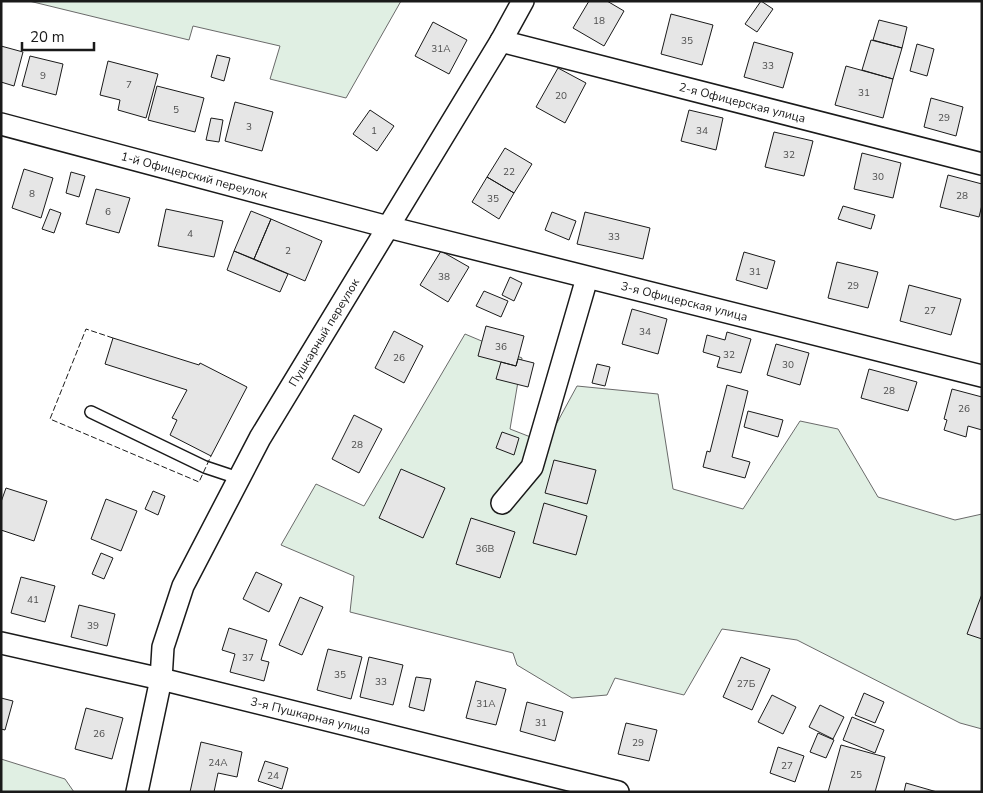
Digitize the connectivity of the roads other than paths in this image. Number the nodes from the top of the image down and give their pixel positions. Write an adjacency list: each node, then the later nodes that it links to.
1 (523, 1): 2 (street, Пушкарный переулок)
2 (501, 41): 4 (street, 2-я Офицерская улица); 5 (street, Пушкарный переулок)
3 (1, 124): 5 (street, 1-й Офицерский переулок)
4 (982, 164)
5 (388, 227): 6 (street, 3-я Офицерская улица); 9 (street, Пушкарный переулок)
6 (587, 278): 7 (street, 3-я Офицерская улица); 10 (street)
7 (982, 376)
8 (91, 412): 9 (lane)
9 (238, 478): 12 (street, Пушкарный переулок)
10 (502, 502)
11 (1, 643): 12 (street, 3-я Пушкарная улица)
12 (161, 679): 13 (street, Пушкарный переулок); 14 (street, 3-я Пушкарная улица)
13 (137, 792)
14 (618, 792)

